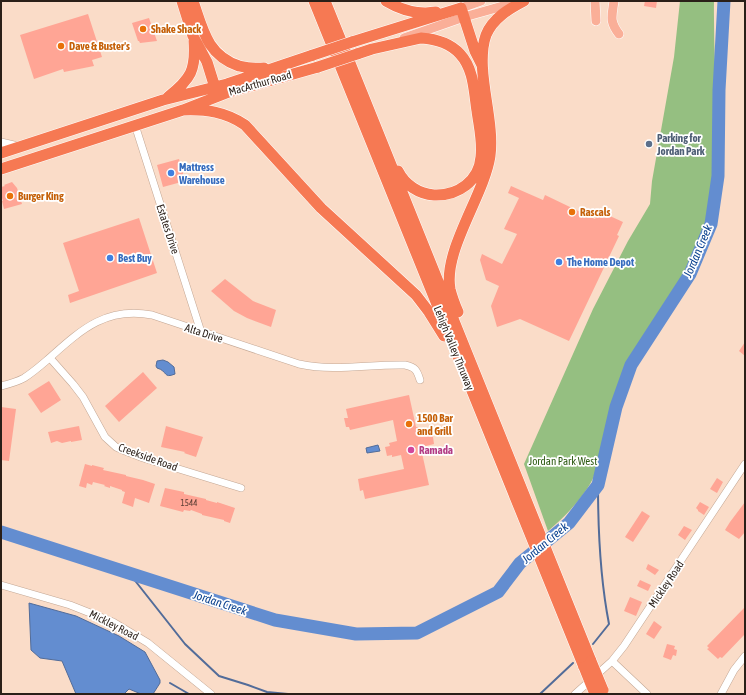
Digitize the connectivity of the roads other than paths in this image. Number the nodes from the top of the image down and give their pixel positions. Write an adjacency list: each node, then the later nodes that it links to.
1 (182, 1): 14 (highway)
2 (193, 1): 16 (highway)
3 (314, 1): 29 (highway, Lehigh Valley Thruway)
4 (325, 1): 23 (highway, Lehigh Valley Thruway)
5 (386, 1): 11 (highway)
6 (481, 1): 11 (main road, MacArthur Road)
7 (520, 1): 11 (main road, MacArthur Road)
8 (524, 1): 17 (highway)
9 (595, 1): 12 (main road)
10 (614, 1): 13 (main road)
11 (462, 12): 15 (main road, MacArthur Road); 16 (highway, MacArthur Road, bridge); 17 (highway)
12 (596, 21)
13 (619, 34)
14 (193, 36): 18 (highway); 19 (highway)
15 (372, 49): 18 (highway, MacArthur Road, bridge); 23 (highway)
16 (290, 63): 18 (highway, MacArthur Road)
17 (483, 66): 32 (highway)
18 (216, 92): 19 (highway, MacArthur Road); 20 (highway, MacArthur Road)
19 (163, 100): 24 (highway, MacArthur Road)
20 (183, 110): 21 (highway, MacArthur Road); 29 (highway)
21 (135, 125): 26 (highway, MacArthur Road); 27 (street, Estates Drive)
22 (1, 142): 24 (street)
23 (382, 142): 32 (highway, Lehigh Valley Thruway)
24 (20, 147): 25 (highway, MacArthur Road)
25 (1, 153)
26 (1, 169)
27 (201, 332): 28 (street, Alta Drive); 30 (street, Alta Drive)
28 (50, 358): 31 (street, Alta Drive); 34 (street, Creekside Road)
29 (460, 363): 35 (highway, Lehigh Valley Thruway)
30 (420, 380)
31 (1, 386)
32 (496, 425): 35 (highway, Lehigh Valley Thruway)
33 (745, 464): 38 (street, Mickley Road)
34 (241, 488)
35 (520, 497): 39 (highway, Lehigh Valley Thruway, bridge)
36 (1, 585): 40 (street, Mickley Road)
37 (745, 656): 43 (street)
38 (612, 661): 41 (street, Mickley Road); 42 (street)
39 (601, 693)
40 (211, 694)
41 (575, 694)
42 (647, 694)
43 (722, 694)

